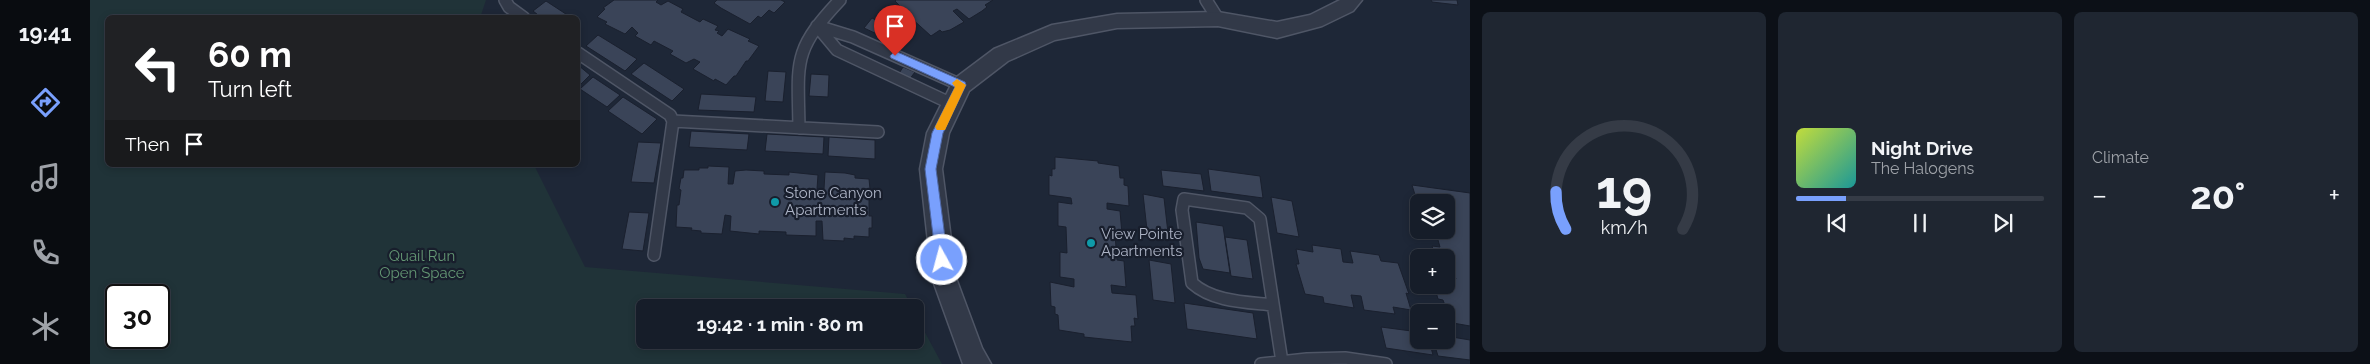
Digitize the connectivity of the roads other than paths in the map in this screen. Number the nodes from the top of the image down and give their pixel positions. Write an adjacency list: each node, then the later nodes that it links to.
1 (505, 0): 5 (lane)
2 (840, 0): 7 (lane)
3 (1206, 0): 6 (lane)
4 (1352, 0): 6 (street)
5 (520, 15)
6 (1218, 19): 9 (street)
7 (817, 26): 9 (lane); 10 (lane); 12 (lane)
8 (580, 54): 11 (lane)
9 (961, 85): 10 (street)
10 (952, 104): 17 (street)
11 (674, 122): 12 (lane); 14 (lane)
12 (799, 128): 13 (lane)
13 (878, 132)
14 (654, 255)
15 (1273, 305): 15 (lane); 16 (lane)
16 (1282, 362): 18 (lane); 19 (lane)
17 (978, 364)
18 (1261, 364)
19 (1386, 364)

